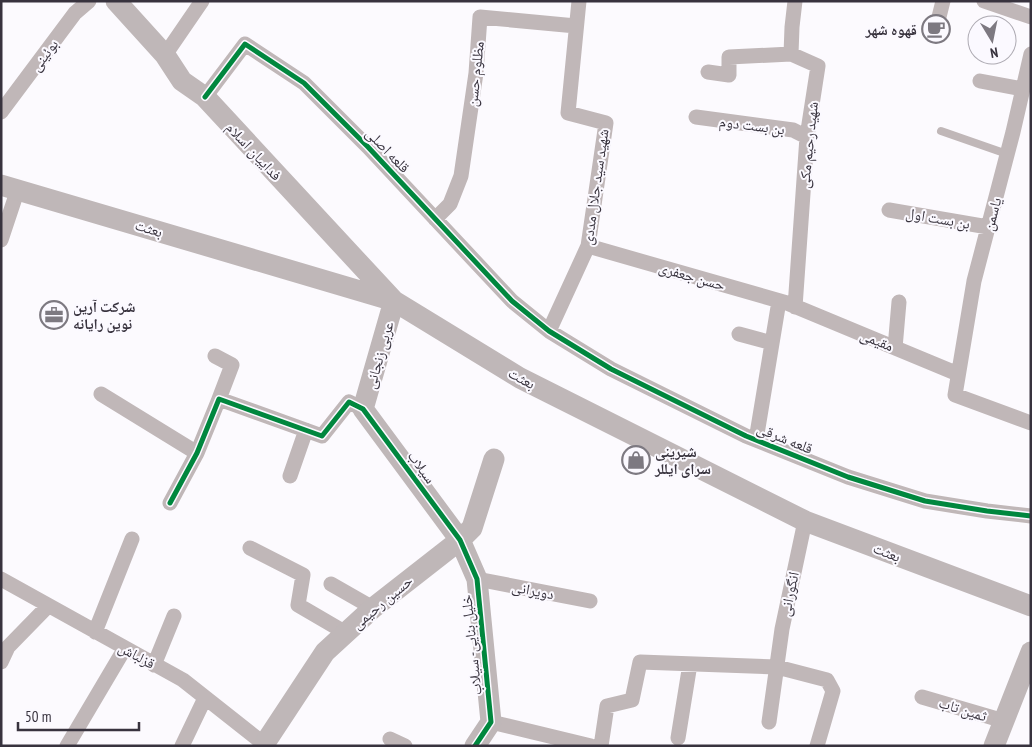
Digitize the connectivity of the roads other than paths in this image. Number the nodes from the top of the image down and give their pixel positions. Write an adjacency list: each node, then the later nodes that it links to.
1 (89, 1): 18 (street, بوئینی)
2 (116, 1): 13 (main road, فداییان اسلام)
3 (202, 1): 13 (street)
4 (579, 1): 9 (street, شهید سید جلال مددی)
5 (795, 1): 11 (street)
6 (943, 1): 10 (street)
7 (984, 1): 8 (street)
8 (1031, 17)
9 (576, 26): 25 (street, مظلوم حسن); 28 (street, شهید سید جلال مددی)
10 (936, 29)
11 (791, 54): 14 (street); 21 (street, شهید رحیم مکی)
12 (1031, 54): 16 (street, یاسمن)
13 (166, 55): 17 (main road, فداییان اسلام)
14 (708, 72)
15 (980, 81): 16 (street)
16 (1023, 89): 22 (street, یاسمن)
17 (205, 97): 25 (street, قلعه اصلی); 29 (main road, فداییان اسلام)
18 (1, 112)
19 (696, 118): 21 (street, بن بست دوم)
20 (941, 131): 22 (lane)
21 (807, 137): 32 (street, شهید رحیم مکی)
22 (1007, 154): 26 (street, یاسمن)
23 (10, 187): 27 (street); 29 (main road, بعثت)
24 (888, 210): 26 (street, بن بست اول)
25 (435, 219): 33 (street, قلعه اصلی)
26 (988, 227): 38 (street, یاسمن)
27 (1, 240)
28 (588, 246): 30 (street, حسن جعفری); 33 (street, شهید سید جلال مددی)
29 (394, 301): 41 (main road, عربی زنجانی); 50 (main road, بعثت)
30 (779, 301): 32 (street, حسن جعفری); 35 (street)
31 (899, 302): 36 (street)
32 (795, 306): 36 (street, مقیمی)
33 (549, 331): 44 (street, قلعه شرقی)
34 (739, 334): 35 (street)
35 (772, 343): 44 (street)
36 (895, 348): 38 (street, مقیمی)
37 (215, 356): 40 (street)
38 (958, 374): 42 (street, یاسمن)
39 (100, 394): 45 (street)
40 (219, 399): 43 (street); 45 (street)
41 (363, 409): 43 (street); 52 (main road, سیلاب)
42 (1031, 423)
43 (306, 430): 47 (street)
44 (756, 440): 49 (street, قلعه شرقی)
45 (197, 453): 48 (street)
46 (494, 459): 52 (main road, حسین رحیمی)
47 (290, 476)
48 (170, 503)
49 (1031, 516)
50 (805, 521): 59 (main road, بعثت); 69 (street, انگورانی)
51 (132, 539): 62 (street)
52 (460, 540): 55 (main road, خلیل بنایی- سیلاب); 60 (main road, حسین رحیمی)
53 (250, 548): 63 (street)
54 (1, 579): 58 (street, قزلباش)
55 (477, 579): 57 (street, دویرانی); 73 (main road, خلیل بنایی- سیلاب)
56 (331, 584): 60 (street)
57 (590, 601)
58 (48, 606): 62 (street, قزلباش); 66 (street)
59 (1031, 606)
60 (373, 608): 63 (main road, حسین رحیمی)
61 (174, 616): 68 (street)
62 (95, 632): 64 (street, قزلباش)
63 (346, 633): 78 (main road, حسین رحیمی)
64 (125, 648): 68 (street, قزلباش); 79 (street)
65 (1031, 652): 72 (main road)
66 (1, 662)
67 (690, 664): 69 (street); 75 (street); 84 (street)
68 (154, 665): 71 (street, قزلباش)
69 (776, 667): 74 (street, انگورانی); 85 (street)
70 (922, 697): 72 (street, ثمین تاب)
71 (205, 698): 78 (street, قزلباش); 80 (street)
72 (1004, 721): 86 (main road)
73 (491, 722): 77 (street); 82 (main road)
74 (769, 722)
75 (678, 738)
76 (390, 739): 81 (street)
77 (530, 739): 83 (street)
78 (264, 745)
79 (66, 746)
80 (182, 746)
81 (405, 746)
82 (475, 746)
83 (591, 746)
84 (600, 746)
85 (817, 746)
86 (994, 746)

